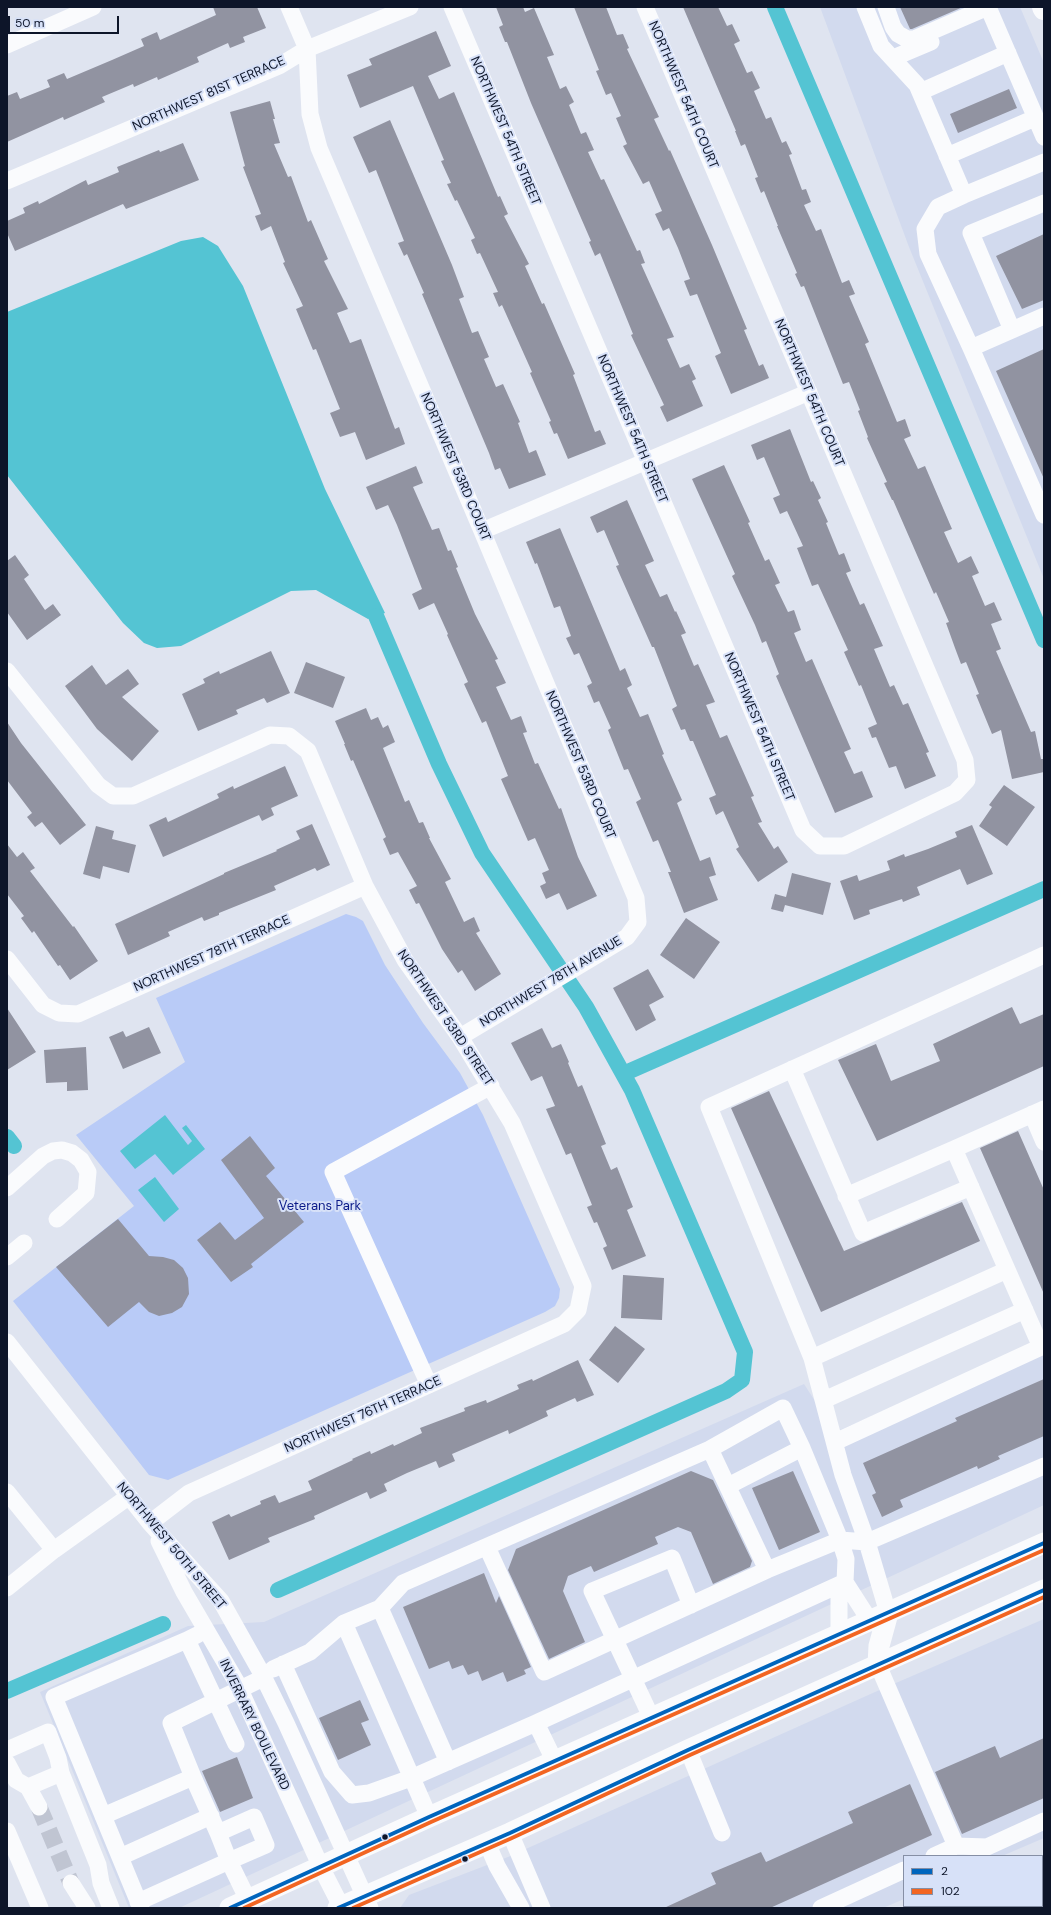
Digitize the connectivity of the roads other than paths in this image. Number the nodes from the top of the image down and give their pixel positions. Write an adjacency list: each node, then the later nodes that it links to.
1 (93, 7): 9 (street)
2 (289, 7): 10 (street, NORTHWEST 53RD COURT)
3 (410, 7): 10 (street, NORTHWEST 81ST TERRACE)
4 (452, 7): 25 (street, NORTHWEST 54TH STREET)
5 (645, 7): 24 (street, NORTHWEST 54TH COURT)
6 (865, 7): 12 (street)
7 (886, 7): 8 (street)
8 (989, 10): 11 (street); 12 (street)
9 (7, 45)
10 (307, 49): 18 (street, NORTHWEST 81ST TERRACE); 27 (street, NORTHWEST 53RD COURT)
11 (1008, 53): 13 (street); 14 (street)
12 (893, 58): 13 (street)
13 (920, 92): 16 (street)
14 (1035, 118): 15 (street); 16 (street)
15 (1044, 137)
16 (947, 156): 19 (street)
17 (1044, 162): 19 (street)
18 (7, 181)
19 (964, 195): 23 (street)
20 (1044, 203): 22 (street)
21 (1044, 316): 22 (street)
22 (1012, 330): 23 (street)
23 (971, 348): 26 (street)
24 (809, 392): 25 (street); 29 (street, NORTHWEST 54TH COURT)
25 (646, 462): 27 (street); 29 (street, NORTHWEST 54TH STREET)
26 (1042, 505)
27 (482, 531): 31 (street, NORTHWEST 53RD COURT)
28 (7, 671): 30 (street, NORTHWEST 53RD STREET)
29 (820, 846)
30 (365, 886): 33 (street, NORTHWEST 78TH TERRACE); 34 (street, NORTHWEST 53RD STREET)
31 (638, 922): 34 (street, NORTHWEST 78TH AVENUE)
32 (1044, 955): 35 (street)
33 (7, 959)
34 (460, 1037): 36 (street, NORTHWEST 53RD STREET)
35 (792, 1069): 42 (street); 51 (street)
36 (491, 1086): 47 (street, NORTHWEST 53RD STREET); 52 (street)
37 (1038, 1112): 38 (street); 39 (street)
38 (1044, 1142)
39 (954, 1149): 40 (street); 42 (street)
40 (971, 1187): 42 (street); 46 (street)
41 (7, 1188): 43 (street)
42 (846, 1196)
43 (57, 1219)
44 (24, 1243): 45 (street)
45 (7, 1256)
46 (1007, 1270): 48 (street); 51 (street)
47 (578, 1310): 52 (street, NORTHWEST 76TH TERRACE)
48 (1025, 1310): 50 (street); 53 (street)
49 (7, 1342): 60 (street, NORTHWEST 50TH STREET)
50 (1043, 1347): 54 (street)
51 (812, 1358): 53 (street)
52 (429, 1385): 61 (street, NORTHWEST 76TH TERRACE)
53 (824, 1400): 54 (street)
54 (835, 1442): 63 (street)
55 (802, 1448): 56 (street); 58 (street); 62 (street)
56 (710, 1449): 58 (street); 65 (street)
57 (1044, 1466): 63 (street)
58 (728, 1486): 67 (street)
59 (7, 1492): 66 (street)
60 (128, 1497): 61 (street, NORTHWEST 50TH STREET); 66 (street)
61 (150, 1523): 76 (street, INVERRARY BOULEVARD); 82 (street, NORTHWEST 50TH STREET)
62 (840, 1540): 63 (street); 67 (street); 68 (street)
63 (867, 1542): 73 (street)
64 (1044, 1543): 73 (main road)
65 (487, 1547): 72 (street); 79 (street)
66 (54, 1550): 69 (street)
67 (767, 1570): 71 (street)
68 (842, 1584): 74 (street); 77 (street); 83 (street)
69 (7, 1588)
70 (1044, 1590): 81 (main road)
71 (691, 1605): 79 (street); 79 (street)
72 (380, 1608): 75 (street); 93 (street)
73 (888, 1613): 74 (main road); 81 (main road)
74 (870, 1621): 77 (main road)
75 (344, 1623): 80 (street); 98 (street)
76 (206, 1631): 78 (street); 84 (street, INVERRARY BOULEVARD)
77 (839, 1635): 86 (main road)
78 (187, 1640): 85 (street); 88 (street)
79 (614, 1640): 83 (street)
80 (283, 1664): 82 (street); 98 (street)
81 (878, 1666): 92 (main road); 110 (street)
82 (262, 1676): 84 (street); 111 (street, NORTHWEST 50TH STREET)
83 (634, 1678): 86 (street); 87 (street)
84 (240, 1690): 85 (street); 115 (street, INVERRARY BOULEVARD)
85 (216, 1701): 90 (street); 97 (street)
86 (652, 1719): 94 (main road)
87 (536, 1723): 93 (street); 94 (street)
88 (66, 1725): 89 (street); 101 (street)
89 (48, 1732): 91 (street); 96 (street)
90 (236, 1744)
91 (7, 1750)
92 (688, 1750): 106 (main road); 107 (street)
93 (448, 1762): 98 (street)
94 (555, 1762): 103 (main road)
95 (7, 1763): 99 (street)
96 (61, 1773): 99 (street); 126 (street)
97 (193, 1777): 101 (street); 102 (street)
98 (411, 1778): 103 (street)
99 (28, 1787): 100 (street)
100 (39, 1807)
101 (103, 1816): 113 (street)
102 (211, 1816): 108 (street); 113 (street)
103 (429, 1817): 111 (main road)
104 (1044, 1821): 110 (street)
105 (7, 1831): 124 (street)
106 (510, 1833): 109 (main road); 117 (street)
107 (722, 1833)
108 (218, 1834): 114 (street); 114 (street)
109 (487, 1843): 119 (street); 120 (main road)
110 (956, 1846): 112 (street)
111 (346, 1855): 115 (main road); 120 (street)
112 (936, 1855)
113 (120, 1857): 122 (street)
114 (229, 1862): 121 (street); 122 (street)
115 (321, 1867): 121 (main road); 127 (street, INVERRARY BOULEVARD)
116 (903, 1870): 129 (street)
117 (527, 1875): 119 (street); 128 (street)
118 (71, 1883): 125 (street)
119 (508, 1884): 123 (street)
120 (368, 1902): 127 (main road)
121 (239, 1904)
122 (140, 1905)
123 (516, 1906)
124 (36, 1907)
125 (87, 1908)
126 (111, 1908)
127 (340, 1908)
128 (542, 1908)
129 (821, 1908)

